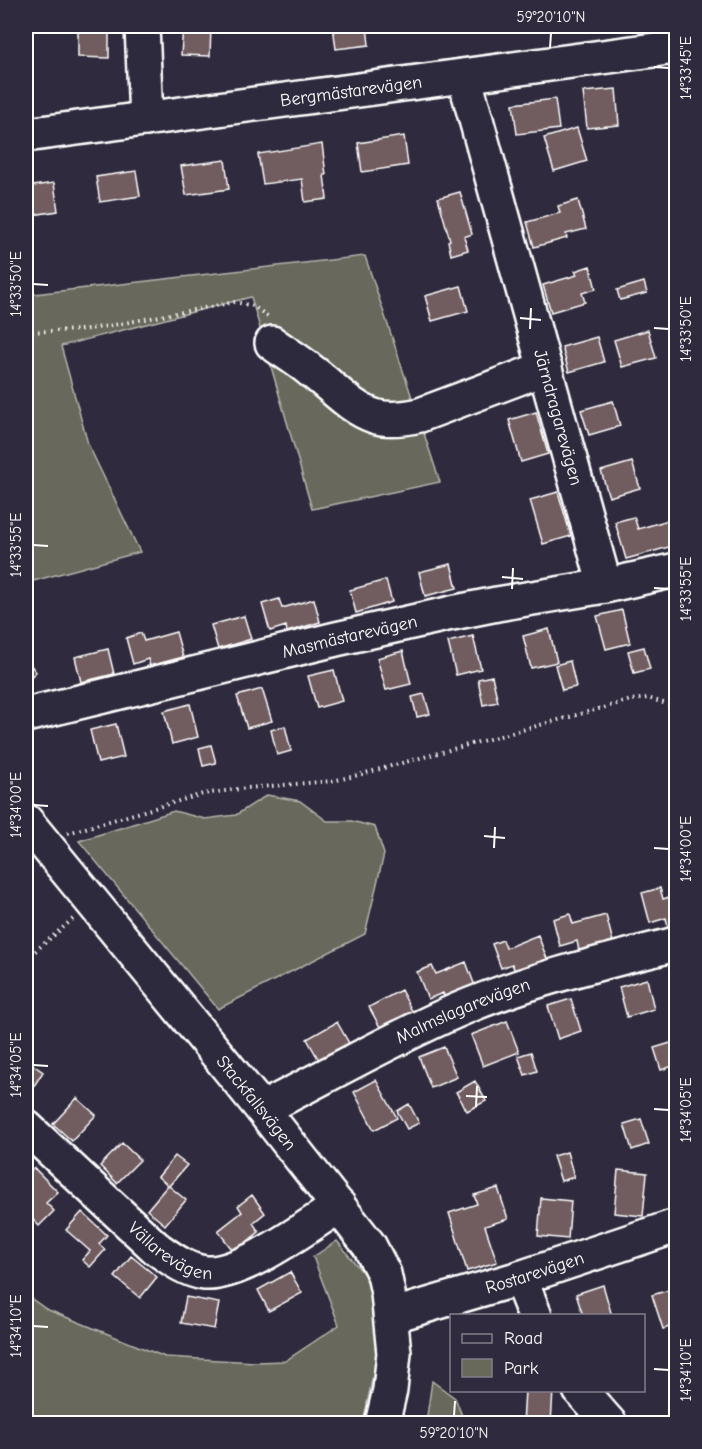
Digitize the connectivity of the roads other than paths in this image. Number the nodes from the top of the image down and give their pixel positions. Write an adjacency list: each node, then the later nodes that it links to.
1 (142, 26): 4 (street)
2 (676, 47): 3 (street, Bergmästarevägen)
3 (464, 76): 4 (street, Bergmästarevägen); 7 (street, Järndragarevägen)
4 (146, 119): 5 (street, Bergmästarevägen)
5 (26, 135)
6 (272, 343): 7 (street)
7 (545, 368): 9 (street, Järndragarevägen)
8 (676, 570): 9 (street, Masmästarevägen)
9 (605, 586): 10 (street, Masmästarevägen)
10 (26, 715)
11 (37, 830): 13 (street, Stackfallsvägen)
12 (676, 944): 13 (street, Malmslagarevägen)
13 (262, 1109): 15 (street, Stackfallsvägen)
14 (26, 1127): 15 (street, Vällarevägen)
15 (339, 1206): 19 (street, Stackfallsvägen)
16 (676, 1226): 17 (street, Rostarevägen)
17 (520, 1278): 18 (street); 19 (street, Rostarevägen)
18 (534, 1314)
19 (391, 1316): 21 (street, Stackfallsvägen)
20 (582, 1392): 22 (street)
21 (382, 1424)
22 (610, 1424)

